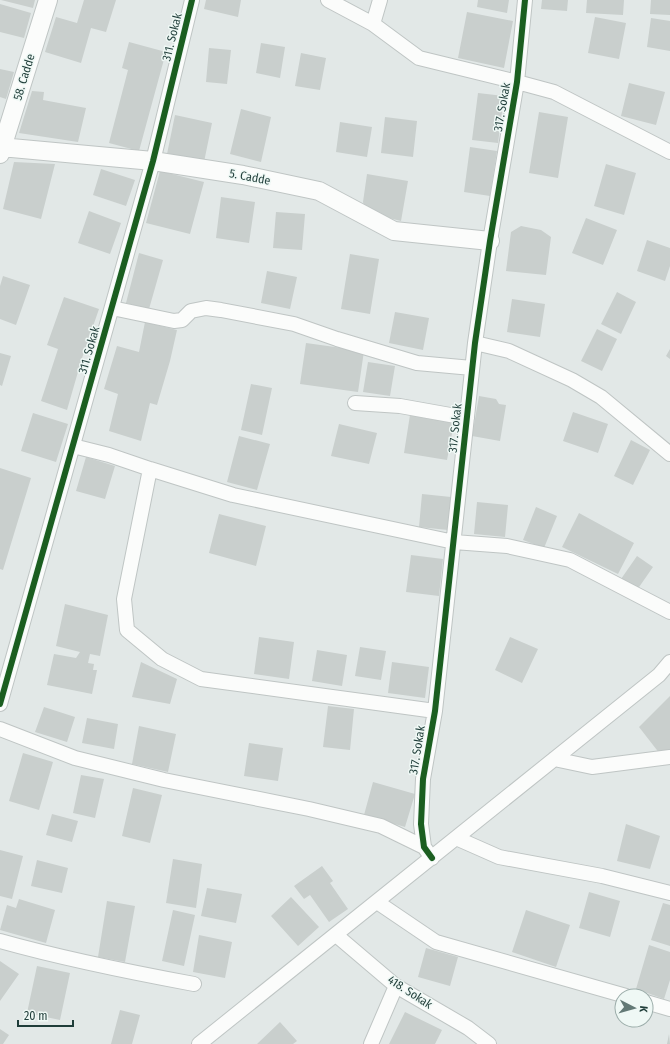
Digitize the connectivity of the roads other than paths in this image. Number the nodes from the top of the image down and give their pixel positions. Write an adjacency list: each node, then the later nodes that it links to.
1 (48, 0): 8 (street, 58. Cadde)
2 (192, 0): 10 (street, 311. Sokak)
3 (328, 0): 6 (street)
4 (380, 0): 6 (street)
5 (525, 0): 7 (street, 317. Sokak)
6 (373, 24): 7 (street)
7 (518, 82): 9 (street); 11 (street, 317. Sokak)
8 (1, 149): 10 (street, 5. Cadde)
9 (670, 152)
10 (153, 161): 11 (street, 5. Cadde); 12 (street, 311. Sokak)
11 (490, 241): 13 (street, 317. Sokak)
12 (112, 308): 14 (street); 17 (street, 311. Sokak)
13 (475, 343): 14 (street, 317. Sokak); 18 (street)
14 (472, 368): 16 (street, 317. Sokak)
15 (355, 403): 16 (street)
16 (467, 418): 20 (street, 317. Sokak)
17 (74, 446): 19 (street); 23 (street, 311. Sokak)
18 (670, 454)
19 (150, 469): 20 (street); 24 (street)
20 (454, 542): 21 (street); 24 (street, 317. Sokak)
21 (670, 612)
22 (670, 662): 27 (street)
23 (0, 704)
24 (435, 711): 29 (street, 317. Sokak)
25 (0, 729): 29 (street)
26 (670, 757): 27 (street)
27 (554, 760): 28 (street)
28 (456, 838): 29 (street); 30 (street)
29 (428, 852): 31 (street)
30 (670, 893)
31 (377, 902): 32 (street); 36 (street)
32 (336, 935): 35 (street, 418. Sokak); 39 (street)
33 (0, 941): 34 (street)
34 (194, 984)
35 (396, 986): 40 (street); 41 (street, 418. Sokak)
36 (614, 993)
37 (654, 1004): 38 (street)
38 (670, 1009)
39 (199, 1044)
40 (372, 1044)
41 (489, 1044)

